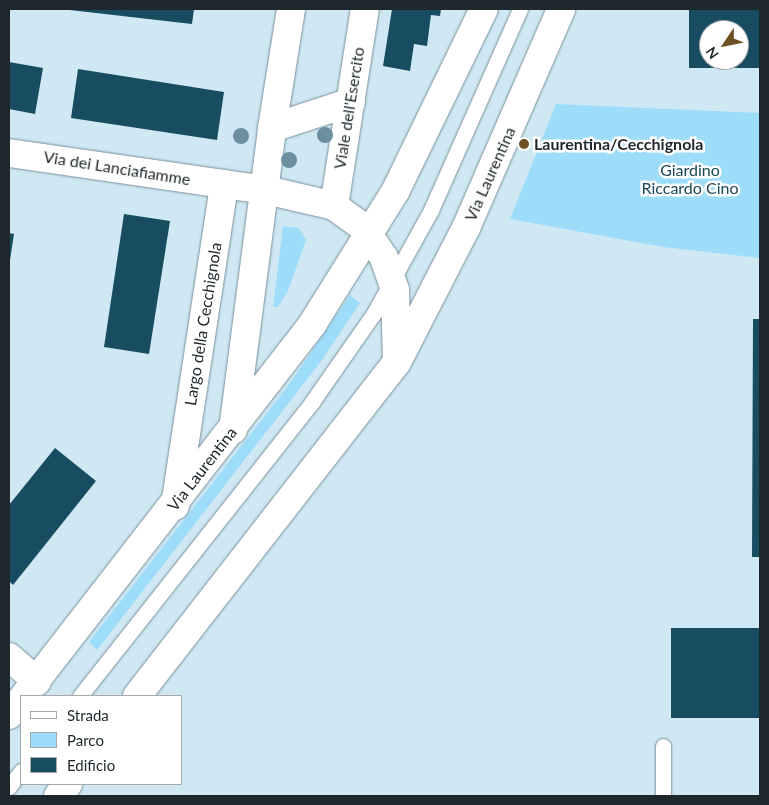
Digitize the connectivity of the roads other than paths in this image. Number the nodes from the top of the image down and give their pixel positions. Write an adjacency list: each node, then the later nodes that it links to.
1 (291, 9): 7 (main road)
2 (365, 9): 6 (main road, Viale dell'Esercito)
3 (484, 9): 12 (main road, Via Laurentina)
4 (520, 9): 13 (lane)
5 (562, 9): 14 (main road, Via Laurentina)
6 (351, 102): 7 (main road); 11 (main road, Viale dell'Esercito)
7 (272, 128): 10 (main road)
8 (9, 152): 9 (main road, Via dei Lanciafiamme)
9 (224, 184): 10 (main road); 16 (main road, Largo della Cecchignola)
10 (266, 190): 11 (main road); 15 (main road)
11 (334, 206): 12 (main road)
12 (370, 235): 13 (main road); 15 (main road, Via Laurentina)
13 (393, 282): 14 (main road); 19 (lane)
14 (398, 362): 20 (main road, Via Laurentina)
15 (233, 430): 16 (main road, Via Laurentina)
16 (175, 506): 18 (main road, Via Laurentina)
17 (9, 657): 18 (main road)
18 (27, 692)
19 (81, 695)
20 (138, 695)
21 (20, 701): 22 (main road, Via Laurentina)
22 (9, 715)
23 (663, 746): 28 (lane)
24 (20, 772): 26 (lane)
25 (67, 785): 27 (main road)
26 (9, 786)
27 (58, 796)
28 (663, 796)

